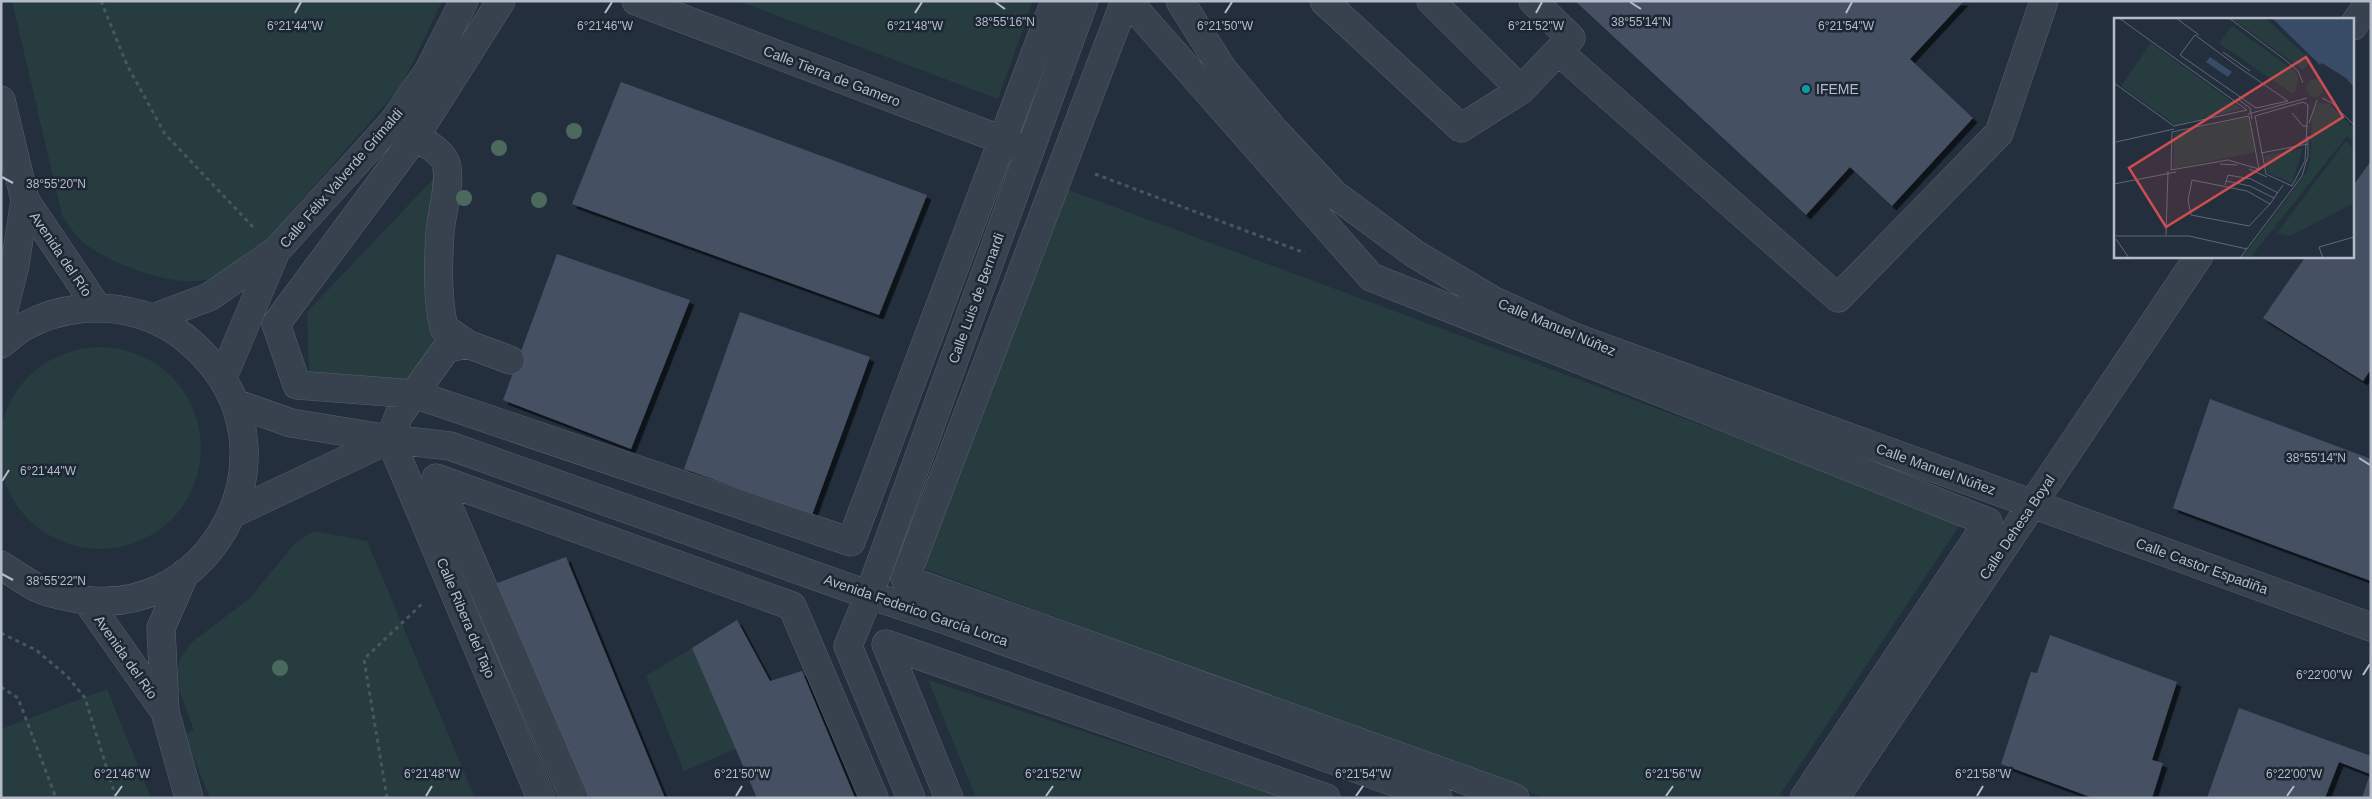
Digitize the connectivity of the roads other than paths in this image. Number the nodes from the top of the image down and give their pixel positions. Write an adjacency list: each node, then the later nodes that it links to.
1 (464, 1): 17 (street, Calle Félix Valverde Grimaldi)
2 (501, 1): 17 (street)
3 (636, 1): 18 (street, Calle Tierra de Gamero)
4 (1056, 1): 18 (street)
5 (1084, 1): 19 (street, Calle Luis de Bernardi)
6 (1127, 1): 20 (street); 52 (street)
7 (1180, 1): 35 (street, Calle Manuel Núñez)
8 (1324, 1): 15 (street)
9 (1430, 1): 15 (street)
10 (1533, 1): 14 (street)
11 (2044, 1): 14 (street)
12 (2370, 1): 13 (street)
13 (2354, 25)
14 (1558, 51): 15 (street)
15 (1521, 90)
16 (1, 100): 21 (street, Avenida del Río)
17 (404, 129): 22 (street, Calle Félix Valverde Grimaldi); 24 (street); 29 (street)
18 (1002, 140): 19 (street, Calle Tierra de Gamero); 32 (street)
19 (1029, 150): 20 (street, Calle Tierra de Gamero); 39 (street, Calle Luis de Bernardi)
20 (1064, 163): 51 (street)
21 (25, 200): 25 (street, Avenida del Río); 27 (street, Avenida del Río)
22 (276, 251): 24 (street); 26 (street, Calle Félix Valverde Grimaldi); 31 (street, Calle Félix Valverde Grimaldi)
23 (2198, 258): 35 (street, Calle Dehesa Boyal)
24 (313, 275): 32 (street)
25 (97, 307): 26 (street); 28 (street)
26 (153, 318): 31 (street)
27 (1, 321)
28 (1, 344)
29 (468, 344): 30 (street); 32 (street)
30 (510, 360)
31 (223, 377): 33 (street)
32 (414, 394): 34 (street)
33 (237, 404): 34 (street, Avenida Federico García Lorca); 36 (street)
34 (390, 439): 36 (street); 39 (street, Avenida Federico García Lorca); 44 (street, Calle Ribera del Tajo)
35 (2033, 504): 41 (street, Calle Castor Espadiña); 53 (street, Calle Dehesa Boyal)
36 (234, 513): 38 (street)
37 (1, 565): 40 (street)
38 (185, 573): 40 (street); 42 (street, Avenida del Río)
39 (869, 595): 47 (street, Calle Luis de Bernardi); 50 (street, Avenida Federico García Lorca)
40 (87, 601): 42 (street, Avenida del Río)
41 (2371, 627)
42 (165, 712): 43 (street, Avenida del Río)
43 (189, 798)
44 (540, 798)
45 (574, 798): 46 (street)
46 (874, 798)
47 (911, 798)
48 (950, 798): 49 (street)
49 (1326, 798)
50 (1438, 798)
51 (1515, 798)
52 (1804, 798)
53 (1835, 798)

